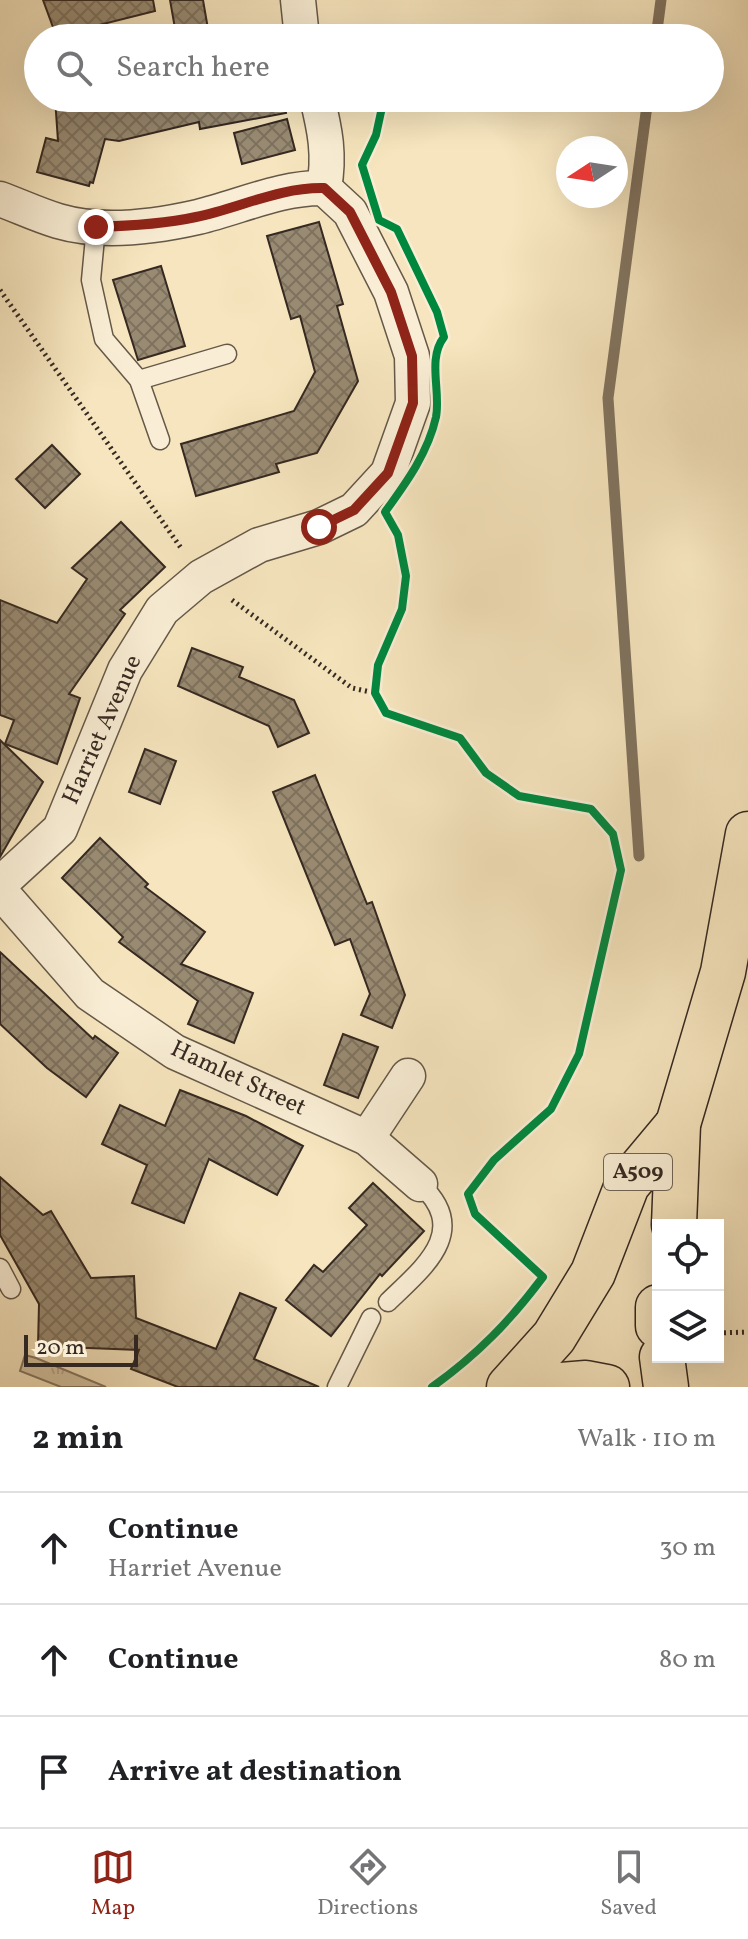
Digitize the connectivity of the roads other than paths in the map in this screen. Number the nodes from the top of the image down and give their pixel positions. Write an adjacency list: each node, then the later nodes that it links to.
1 (298, 0): 2 (street)
2 (301, 24)
3 (321, 112): 4 (street)
4 (324, 188): 6 (street); 11 (street, Harriet Avenue)
5 (0, 199): 6 (street)
6 (96, 227): 8 (lane)
7 (227, 354): 8 (lane)
8 (139, 380): 9 (lane)
9 (160, 440)
10 (748, 834): 14 (highway, A509)
11 (0, 884)
12 (0, 891): 15 (street, Hamlet Street)
13 (408, 1076): 15 (street)
14 (678, 1124): 17 (highway, A509); 24 (highway, A509)
15 (367, 1138): 16 (street, Hamlet Street)
16 (420, 1184): 20 (lane)
17 (674, 1219)
18 (0, 1268): 19 (lane)
19 (11, 1289)
20 (388, 1302)
21 (371, 1318): 23 (lane)
22 (663, 1363): 27 (highway)
23 (337, 1387)
24 (509, 1387)
25 (537, 1387): 26 (highway)
26 (607, 1387)
27 (666, 1387)

